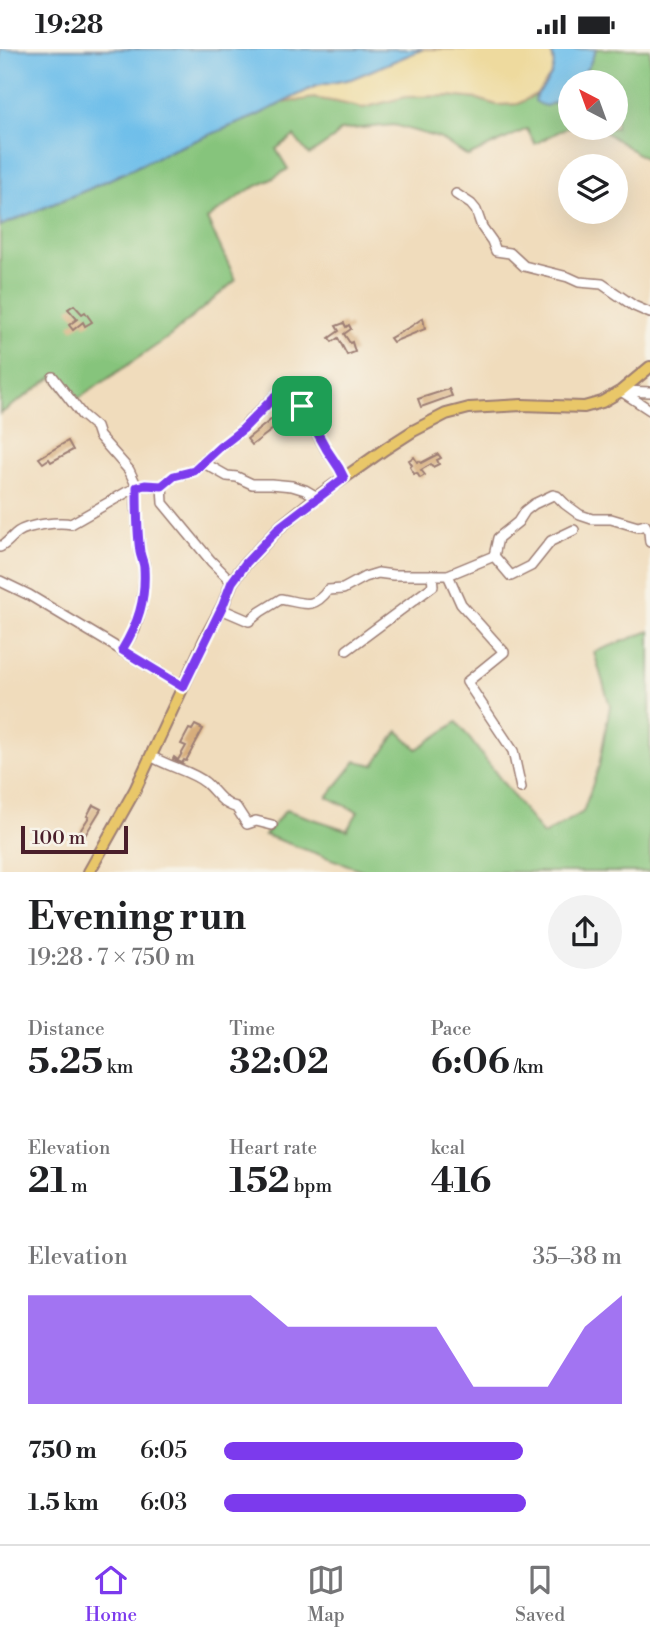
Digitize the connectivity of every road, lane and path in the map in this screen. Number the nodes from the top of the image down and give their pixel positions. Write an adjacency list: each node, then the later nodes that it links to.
1 (456, 194): 2 (street)
2 (650, 313)
3 (650, 367): 5 (main road)
4 (53, 377): 11 (street)
5 (621, 391): 6 (street); 7 (street); 9 (main road)
6 (650, 392)
7 (650, 410)
8 (204, 463): 9 (street); 10 (street); 12 (street)
9 (344, 478): 12 (main road)
10 (162, 486): 11 (street); 20 (street)
11 (137, 487): 15 (street); 22 (street)
12 (317, 497): 20 (main road)
13 (574, 530): 16 (street)
14 (650, 542): 16 (street)
15 (0, 547)
16 (494, 556): 18 (street)
17 (432, 575): 18 (street); 21 (street); 23 (street)
18 (448, 575): 26 (street)
19 (0, 581): 22 (street)
20 (232, 582): 21 (main road)
21 (221, 609): 24 (main road)
22 (122, 650): 24 (street)
23 (347, 650)
24 (183, 687): 25 (main road)
25 (151, 756): 27 (street); 28 (main road)
26 (521, 787)
27 (272, 825)
28 (89, 872)

